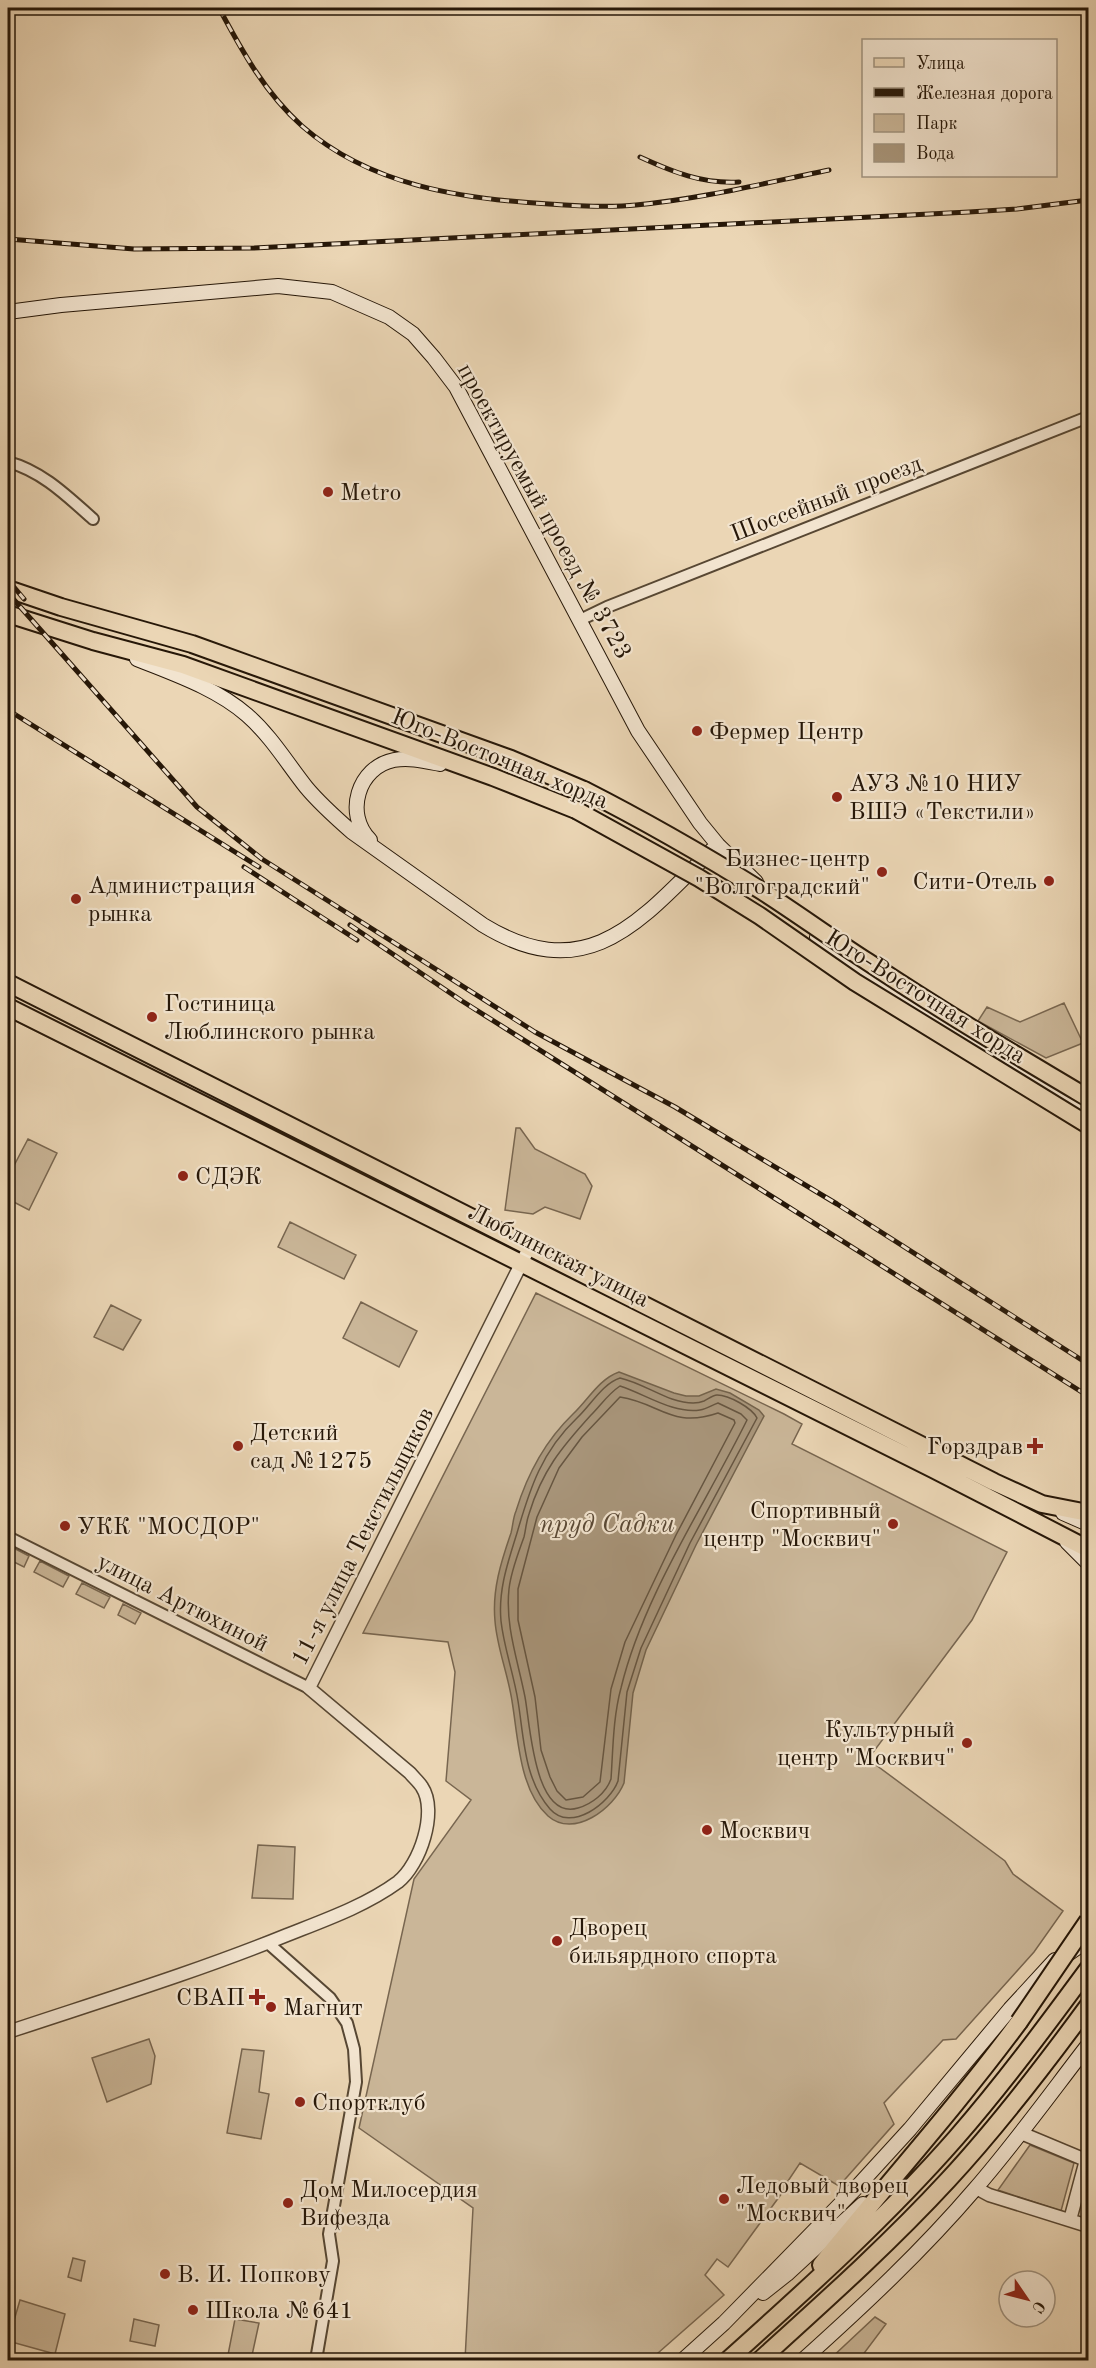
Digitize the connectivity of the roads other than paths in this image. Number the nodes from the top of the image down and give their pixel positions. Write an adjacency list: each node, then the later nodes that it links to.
1 (8, 312): 7 (main road, проектируемый проезд № 3723)
2 (1089, 417): 7 (street, Шоссейный проезд)
3 (8, 462): 4 (street)
4 (93, 519)
5 (8, 589): 14 (main road, Юго-Восточная хорда, bridge)
6 (8, 614): 8 (main road, Юго-Восточная хорда)
7 (580, 620): 10 (main road, проектируемый проезд № 3723)
8 (93, 641): 9 (main road, Юго-Восточная хорда); 11 (main road)
9 (493, 777): 11 (main road); 16 (main road, Юго-Восточная хорда, bridge)
10 (718, 845): 11 (main road); 15 (main road, проектируемый проезд № 3723)
11 (387, 855)
12 (8, 983): 17 (main road, Люблинская улица)
13 (9, 1011): 18 (main road, Люблинская улица)
14 (1089, 1098)
15 (1089, 1115)
16 (1089, 1125)
17 (530, 1248): 18 (street, 11-я улица Текстильщиков); 19 (main road, Люблинская улица)
18 (522, 1264): 22 (main road, Люблинская улица); 26 (street, 11-я улица Текстильщиков)
19 (1042, 1504): 20 (main road); 21 (main road, Люблинская улица)
20 (1089, 1513)
21 (1089, 1524)
22 (1058, 1533): 24 (main road, Люблинская улица); 25 (main road)
23 (8, 1537): 26 (street, улица Артюхиной)
24 (1089, 1549)
25 (1089, 1563)
26 (309, 1688): 30 (street, 11-я улица Текстильщиков)
27 (1089, 1921): 38 (main road, bridge)
28 (1089, 1927): 31 (main road)
29 (1089, 1940): 31 (main road)
30 (268, 1943): 34 (street, 11-я улица Текстильщиков); 44 (street)
31 (1046, 1969): 43 (main road)
32 (1089, 1969): 42 (main road)
33 (1089, 2006): 47 (main road)
34 (8, 2032)
35 (1089, 2045): 36 (main road)
36 (1021, 2133): 37 (street); 39 (main road)
37 (1087, 2161): 40 (street)
38 (895, 2174): 42 (main road); 43 (main road)
39 (976, 2188): 40 (street); 48 (main road)
40 (1070, 2220): 41 (street)
41 (1089, 2226)
42 (785, 2309): 46 (main road)
43 (724, 2323): 45 (main road)
44 (316, 2361)
45 (683, 2361)
46 (728, 2361)
47 (760, 2361)
48 (803, 2361)

